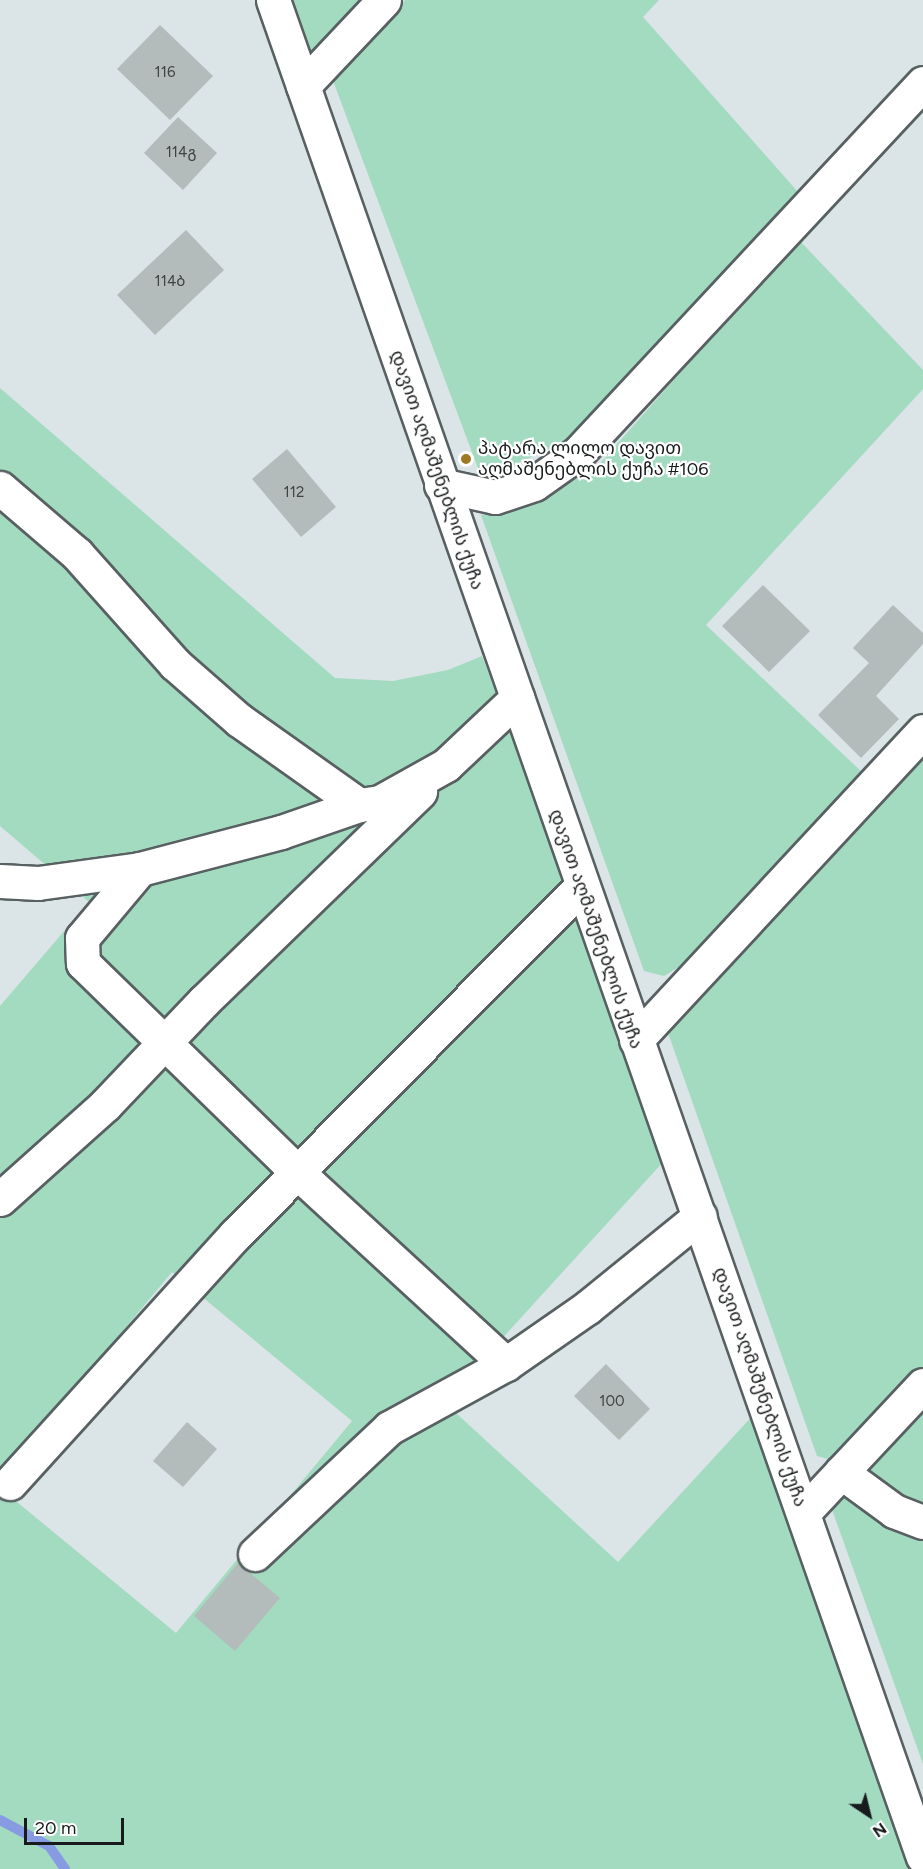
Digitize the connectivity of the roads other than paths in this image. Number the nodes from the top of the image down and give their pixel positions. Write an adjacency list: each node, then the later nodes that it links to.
1 (273, 0): 4 (street, დავით აღმაშენებლის ქუჩა)
2 (384, 0): 4 (street)
3 (923, 83): 5 (street)
4 (303, 86): 5 (street, დავით აღმაშენებლის ქუჩა)
5 (441, 485): 7 (street, დავით აღმაშენებლის ქუჩა)
6 (0, 488): 10 (street)
7 (517, 698): 9 (street); 13 (street, დავით აღმაშენებლის ქუჩა)
8 (923, 731): 14 (street)
9 (446, 765): 10 (street); 15 (street)
10 (359, 805): 11 (street)
11 (140, 869): 12 (street); 15 (street)
12 (0, 881)
13 (581, 886): 14 (street, დავით აღმაშენებლის ქუჩა); 16 (street)
14 (636, 1040): 18 (street, დავით აღმაშენებლის ქუჩა)
15 (164, 1044): 16 (street); 17 (street)
16 (297, 1172): 19 (street); 22 (street)
17 (0, 1199)
18 (700, 1216): 19 (street); 23 (street, დავით აღმაშენებლის ქუჩა)
19 (506, 1364): 25 (street)
20 (923, 1385): 21 (street)
21 (841, 1472): 23 (street); 24 (street)
22 (10, 1482)
23 (804, 1512): 26 (street, დავით აღმაშენებლის ქუჩა)
24 (923, 1522)
25 (255, 1554)
26 (923, 1857)

